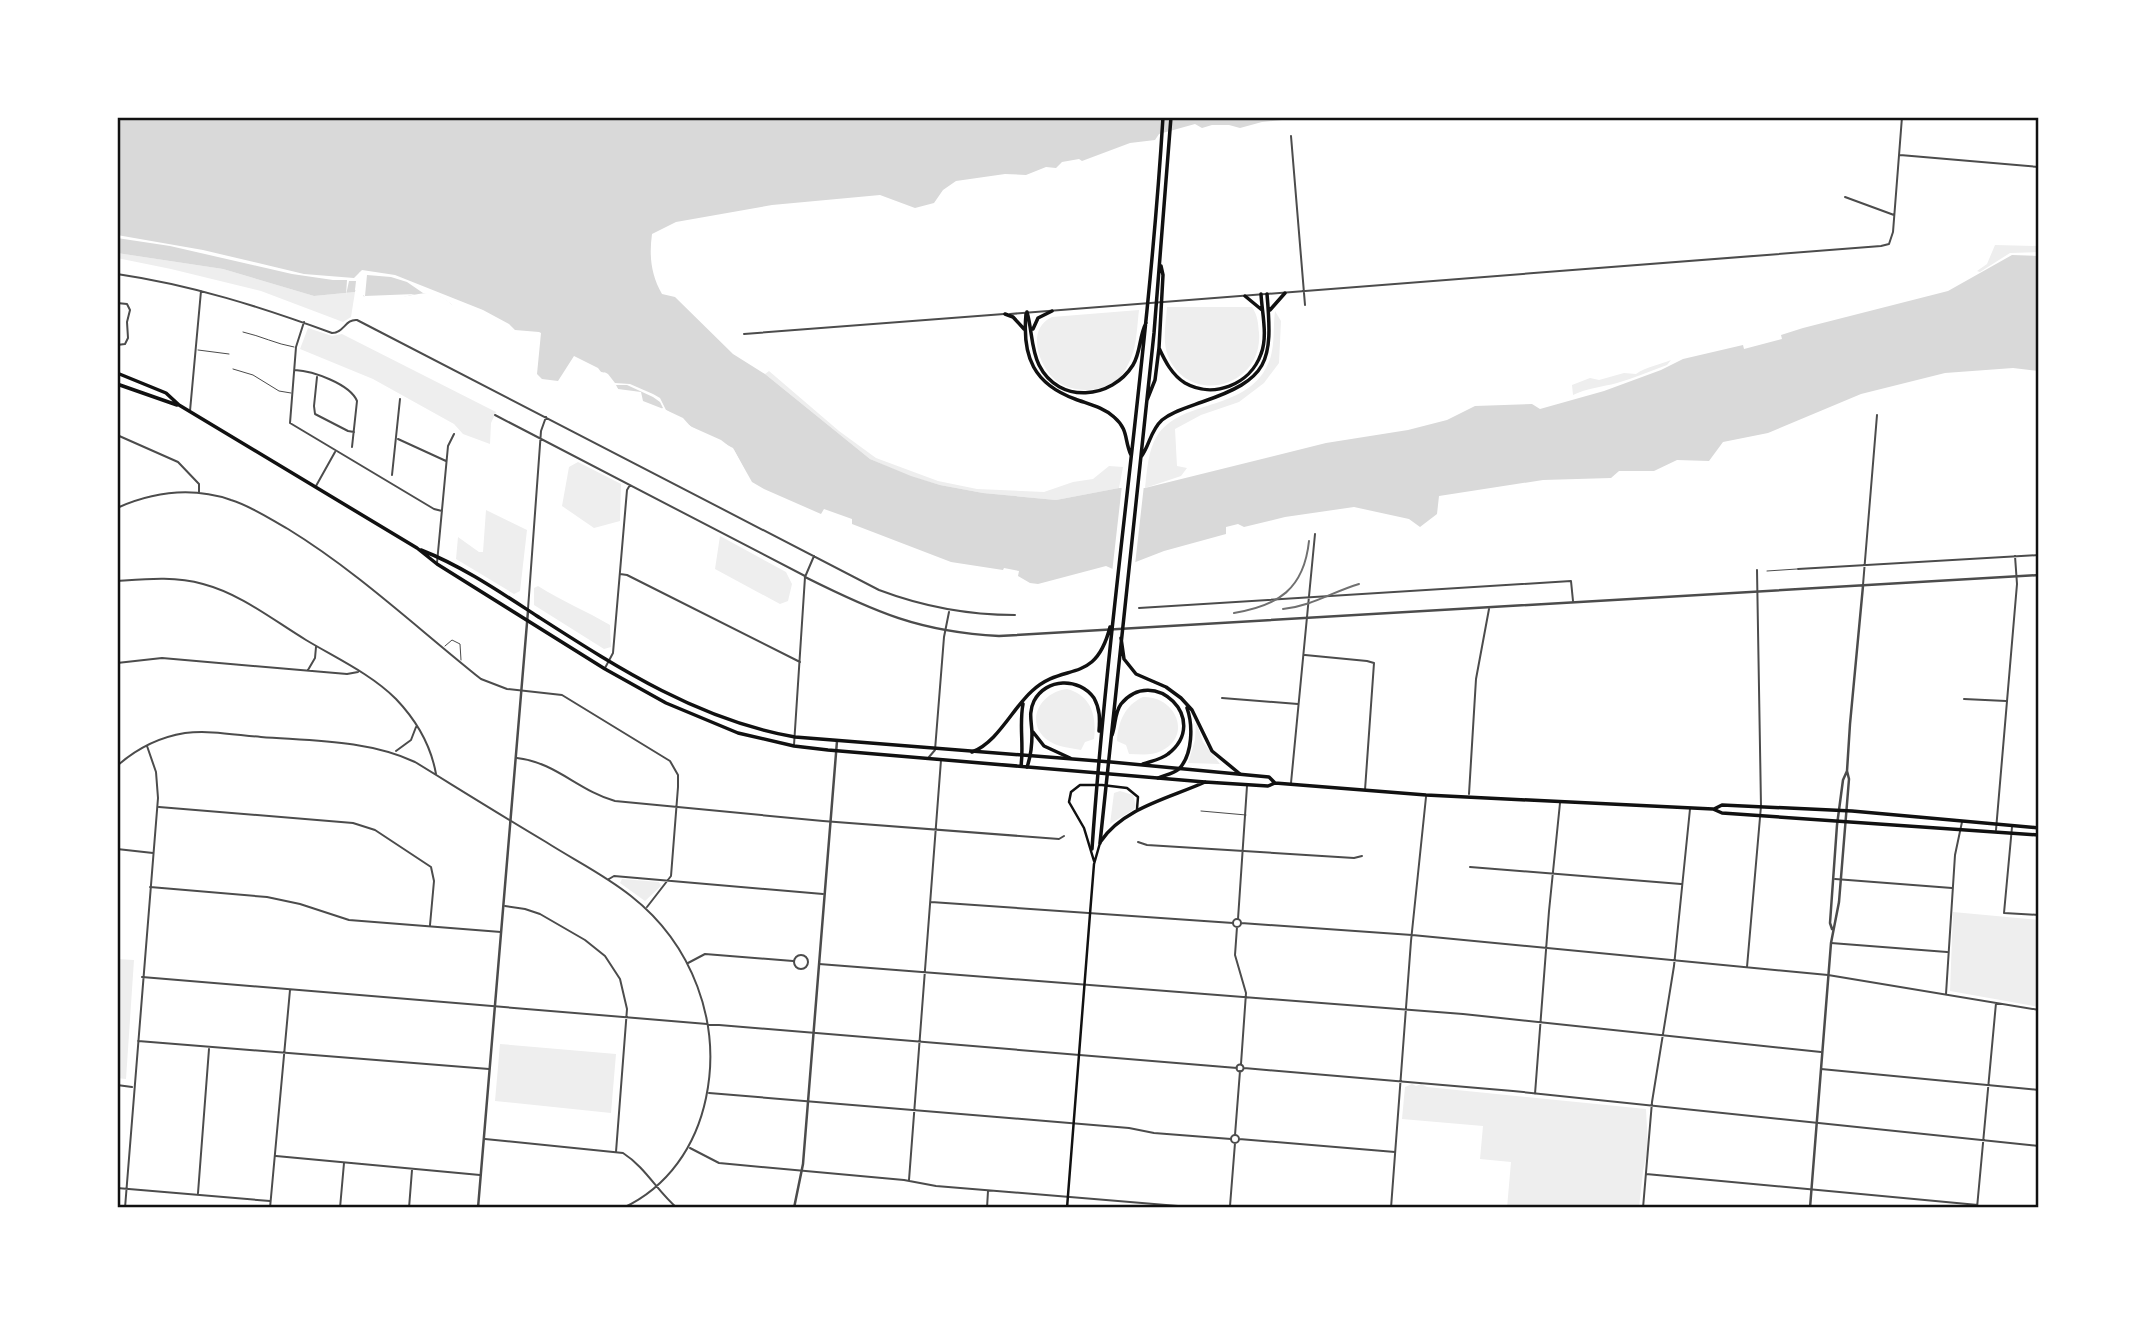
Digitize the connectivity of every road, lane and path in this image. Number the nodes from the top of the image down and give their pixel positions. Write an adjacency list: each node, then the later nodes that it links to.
1 (1163, 117): 27 (main road)
2 (1171, 117): 28 (main road)
3 (1902, 117): 5 (street)
4 (1291, 136): 11 (street)
5 (1900, 155): 6 (street); 8 (street)
6 (2039, 167)
7 (1846, 197): 8 (street)
8 (1894, 215): 11 (street)
9 (117, 274): 10 (street)
10 (201, 290): 23 (street); 33 (street)
11 (1304, 291): 12 (street); 17 (street)
12 (1285, 293): 14 (street); 21 (main road)
13 (1261, 294): 14 (street); 15 (street); 19 (main road)
14 (1267, 294): 21 (main road)
15 (1245, 296): 18 (street); 19 (main road)
16 (117, 303): 30 (street)
17 (1305, 305)
18 (1052, 310): 20 (street); 25 (main road)
19 (1262, 310): 32 (main road)
20 (1027, 312): 22 (street); 24 (main road); 25 (main road)
21 (1269, 312): 56 (main road)
22 (1005, 314): 24 (main road); 29 (street)
23 (304, 322): 31 (street); 47 (street)
24 (1025, 331): 55 (main road)
25 (1032, 331): 27 (main road)
26 (243, 332): 31 (lane)
27 (1144, 332): 55 (main road)
28 (1156, 333): 32 (main road); 42 (main road)
29 (744, 334)
30 (117, 345)
31 (296, 347): 36 (street)
32 (1159, 348): 42 (main road)
33 (196, 349): 34 (lane); 44 (street)
34 (229, 354)
35 (233, 369): 40 (lane)
36 (294, 370): 38 (street); 40 (street)
37 (117, 373): 43 (main road)
38 (318, 376): 48 (street); 48 (street)
39 (117, 384): 43 (main road)
40 (292, 393): 54 (street)
41 (400, 399): 51 (street)
42 (1146, 402): 56 (main road)
43 (180, 405): 44 (main road)
44 (190, 412): 60 (main road)
45 (495, 415): 52 (street)
46 (1877, 415): 71 (street)
47 (546, 417): 52 (street); 67 (street)
48 (354, 432): 53 (street)
49 (454, 434): 57 (street)
50 (117, 435): 61 (street)
51 (397, 438): 57 (street); 58 (street)
52 (541, 438): 59 (street); 86 (street)
53 (352, 447)
54 (335, 452): 60 (street); 63 (street)
55 (1132, 457): 92 (main road)
56 (1139, 458): 93 (main road)
57 (446, 461): 63 (street)
58 (392, 475)
59 (630, 485): 75 (street); 78 (street)
60 (315, 487): 65 (main road)
61 (199, 493): 62 (street); 95 (street)
62 (117, 508)
63 (442, 511): 69 (street)
64 (1315, 534): 82 (street)
65 (417, 548): 69 (main road); 70 (main road)
66 (2039, 555): 68 (street)
67 (814, 556): 78 (street); 87 (street)
68 (2015, 556): 71 (street); 77 (street)
69 (438, 557): 70 (street); 86 (main road)
70 (437, 564): 89 (main road)
71 (1865, 565): 72 (street); 80 (street)
72 (1798, 569): 74 (lane)
73 (1757, 570): 81 (street)
74 (1768, 571)
75 (620, 574): 97 (street); 98 (street)
76 (2039, 575): 77 (street)
77 (2017, 576): 80 (street); 107 (street)
78 (806, 577): 91 (street); 98 (street)
79 (117, 581): 94 (street)
80 (1863, 586): 81 (street); 134 (street)
81 (1759, 591): 83 (street); 146 (street)
82 (1310, 596): 83 (street); 84 (street); 90 (street)
83 (1573, 602): 85 (street)
84 (1139, 608)
85 (1489, 608): 90 (street); 144 (street)
86 (528, 610): 89 (street); 97 (main road)
87 (949, 611): 88 (street); 91 (street)
88 (1015, 615)
89 (527, 620): 101 (main road); 104 (street)
90 (1306, 620): 91 (street); 96 (street)
91 (945, 632): 119 (street)
92 (1110, 637): 108 (main road); 115 (main road)
93 (1120, 638): 110 (main road); 116 (main road)
94 (316, 646): 102 (street); 103 (street)
95 (443, 648): 100 (street); 100 (lane)
96 (1304, 655): 109 (street); 142 (street)
97 (610, 660): 101 (street); 113 (main road)
98 (800, 662): 113 (street)
99 (117, 663): 102 (street)
100 (461, 663): 104 (street)
101 (605, 669): 118 (main road)
102 (308, 670): 103 (street)
103 (359, 672): 111 (street)
104 (521, 691): 125 (street); 148 (street)
105 (1222, 698): 109 (street)
106 (1964, 699): 107 (street)
107 (2007, 701): 162 (street)
108 (1023, 702): 122 (main road); 123 (main road)
109 (1299, 704): 140 (street)
110 (1186, 706): 133 (main road); 135 (main road)
111 (416, 726): 121 (street); 136 (street)
112 (1032, 732): 115 (main road); 124 (main road); 126 (main road)
113 (794, 737): 114 (main road); 118 (street)
114 (837, 741): 119 (main road); 120 (street)
115 (1100, 743): 174 (main road)
116 (1109, 744): 129 (main road); 172 (main road)
117 (146, 745): 121 (street); 130 (street); 147 (street)
118 (794, 746): 120 (main road)
119 (934, 750): 122 (main road); 127 (street)
120 (836, 751): 127 (main road); 161 (street)
121 (393, 752): 136 (street)
122 (972, 752): 123 (main road)
123 (1022, 756): 124 (main road); 131 (main road)
124 (1030, 757): 126 (main road); 132 (main road)
125 (516, 758): 148 (street); 160 (street)
126 (1070, 758): 129 (main road)
127 (927, 759): 128 (main road)
128 (941, 760): 131 (main road); 166 (street)
129 (1143, 764): 133 (main road)
130 (117, 765)
131 (1021, 766): 132 (main road)
132 (1027, 767): 137 (main road)
133 (1180, 767): 135 (main road); 137 (main road)
134 (1847, 771): 151 (street); 152 (street)
135 (1240, 774): 139 (main road)
136 (436, 775): 160 (street)
137 (1157, 778): 138 (main road)
138 (1205, 782): 141 (main road); 154 (main road)
139 (1275, 783): 140 (main road); 141 (main road)
140 (1291, 784): 142 (main road)
141 (1249, 785): 155 (street)
142 (1365, 791): 143 (main road)
143 (1426, 795): 144 (main road); 201 (street)
144 (1469, 798): 145 (main road)
145 (1560, 802): 149 (main road); 180 (street)
146 (1761, 806): 150 (main road); 151 (main road); 156 (street)
147 (158, 807): 176 (street); 197 (street)
148 (676, 808): 161 (street); 184 (street)
149 (1690, 808): 150 (main road); 185 (street)
150 (1713, 809): 156 (main road)
151 (1839, 810): 152 (main road); 157 (street)
152 (1846, 810): 158 (street); 159 (main road)
153 (1201, 811): 155 (lane)
154 (1136, 812): 172 (main road); 174 (main road)
155 (1246, 815): 175 (street)
156 (1761, 816): 157 (main road); 209 (street)
157 (1838, 820): 158 (main road); 181 (street)
158 (1845, 820): 165 (main road); 183 (street)
159 (1963, 820): 162 (main road); 165 (street)
160 (510, 821): 182 (street); 190 (street)
161 (829, 821): 166 (street); 188 (street)
162 (1997, 823): 163 (main road); 167 (street)
163 (2012, 825): 164 (main road); 168 (street)
164 (2039, 828)
165 (1962, 829): 167 (main road); 187 (street)
166 (936, 830): 170 (street); 189 (street)
167 (1996, 831): 168 (main road)
168 (2011, 832): 169 (main road); 193 (street)
169 (2039, 835)
170 (1064, 836)
171 (1138, 842): 175 (street)
172 (1100, 843): 178 (main road)
173 (117, 849): 176 (street)
174 (1092, 849): 178 (main road)
175 (1244, 851): 177 (street); 194 (street)
176 (153, 853): 186 (street)
177 (1362, 856)
178 (1094, 864): 192 (main road)
179 (1470, 867): 180 (street)
180 (1553, 874): 185 (street); 203 (street)
181 (1833, 879): 183 (street); 199 (street)
182 (608, 880): 184 (street); 191 (street)
183 (1840, 880): 187 (street); 199 (street)
184 (669, 881): 188 (street); 191 (street)
185 (1682, 884): 206 (street)
186 (150, 887): 197 (street); 212 (street)
187 (1953, 888): 204 (street)
188 (823, 894): 208 (street)
189 (930, 902): 192 (street); 210 (street)
190 (504, 906): 200 (street); 221 (street)
191 (646, 908): 207 (street)
192 (1090, 914): 195 (street); 213 (main road)
193 (2039, 915)
194 (1238, 919): 195 (street); 196 (street)
195 (1233, 923): 198 (street)
196 (1241, 923): 198 (street); 201 (street)
197 (430, 926): 200 (street)
198 (1237, 927): 216 (street)
199 (1832, 929): 202 (street)
200 (502, 932): 218 (street)
201 (1412, 935): 203 (street); 220 (street)
202 (1830, 943): 204 (street); 211 (street)
203 (1546, 948): 206 (street); 222 (street)
204 (1948, 952): 215 (street)
205 (793, 961): 205 (street); 207 (street)
206 (1675, 961): 209 (street); 225 (street)
207 (688, 963): 223 (street)
208 (818, 963): 210 (street); 224 (street)
209 (1747, 968): 211 (street)
210 (924, 973): 213 (street); 227 (street)
211 (1828, 975): 215 (street); 229 (street)
212 (142, 977): 214 (street); 226 (street)
213 (1084, 985): 216 (street); 231 (main road)
214 (290, 990): 218 (street); 230 (street)
215 (1945, 995): 217 (street)
216 (1246, 998): 220 (street); 232 (street)
217 (1996, 1003): 219 (street); 239 (street)
218 (495, 1006): 221 (street); 235 (street)
219 (2039, 1010)
220 (1406, 1011): 222 (street); 238 (street)
221 (626, 1017): 223 (street); 258 (street)
222 (1541, 1023): 225 (street); 244 (street)
223 (708, 1024): 224 (street); 243 (street)
224 (813, 1033): 227 (street); 245 (street)
225 (1662, 1035): 229 (street); 246 (street)
226 (137, 1041): 228 (street); 241 (street)
227 (919, 1042): 231 (street); 247 (street)
228 (209, 1047): 230 (street); 272 (street)
229 (1822, 1052): 236 (street)
230 (284, 1053): 235 (street); 260 (street)
231 (1079, 1055): 233 (street); 248 (main road)
232 (1241, 1064): 233 (street); 234 (street)
233 (1237, 1068): 237 (street)
234 (1244, 1068): 237 (street); 238 (street)
235 (490, 1069): 251 (street)
236 (1821, 1069): 239 (street); 249 (street)
237 (1240, 1072): 250 (street)
238 (1401, 1081): 244 (street); 259 (street)
239 (1988, 1085): 242 (street); 254 (street)
240 (117, 1086): 241 (street)
241 (133, 1087): 270 (street)
242 (2039, 1090)
243 (708, 1093): 245 (street); 257 (street)
244 (1535, 1094): 246 (street)
245 (807, 1100): 247 (street); 263 (street)
246 (1652, 1106): 249 (street); 264 (street)
247 (914, 1110): 248 (street); 266 (street)
248 (1074, 1124): 252 (street); 273 (main road)
249 (1817, 1124): 254 (street); 269 (street)
250 (1236, 1135): 252 (street); 253 (street)
251 (484, 1139): 258 (street); 265 (street)
252 (1231, 1139): 255 (street)
253 (1239, 1139): 255 (street); 259 (street)
254 (1983, 1141): 256 (street); 276 (street)
255 (1235, 1143): 277 (street)
256 (2039, 1146)
257 (690, 1147): 263 (street); 267 (street)
258 (616, 1152): 267 (street)
259 (1396, 1152): 290 (street)
260 (275, 1156): 261 (street); 274 (street)
261 (344, 1162): 262 (street); 280 (street)
262 (412, 1169): 265 (street); 281 (street)
263 (802, 1170): 266 (street); 285 (street)
264 (1646, 1174): 269 (street); 291 (street)
265 (481, 1175): 282 (street)
266 (909, 1181): 271 (street)
267 (656, 1187): 283 (street); 284 (street)
268 (117, 1188): 270 (street)
269 (1812, 1188): 276 (street); 292 (street)
270 (126, 1189): 272 (street); 278 (street)
271 (988, 1191): 273 (street); 286 (street)
272 (198, 1194): 274 (street)
273 (1068, 1197): 275 (street); 287 (main road)
274 (271, 1201): 279 (street)
275 (1149, 1206): 288 (street)
276 (1978, 1206): 293 (street)
277 (1231, 1207): 289 (street)
278 (125, 1208)
279 (271, 1208)
280 (340, 1208)
281 (409, 1208)
282 (478, 1208)
283 (623, 1208)
284 (677, 1208)
285 (794, 1208)
286 (987, 1208)
287 (1068, 1208)
288 (1202, 1208)
289 (1226, 1208)
290 (1391, 1208)
291 (1643, 1208)
292 (1810, 1208)
293 (2010, 1208)

